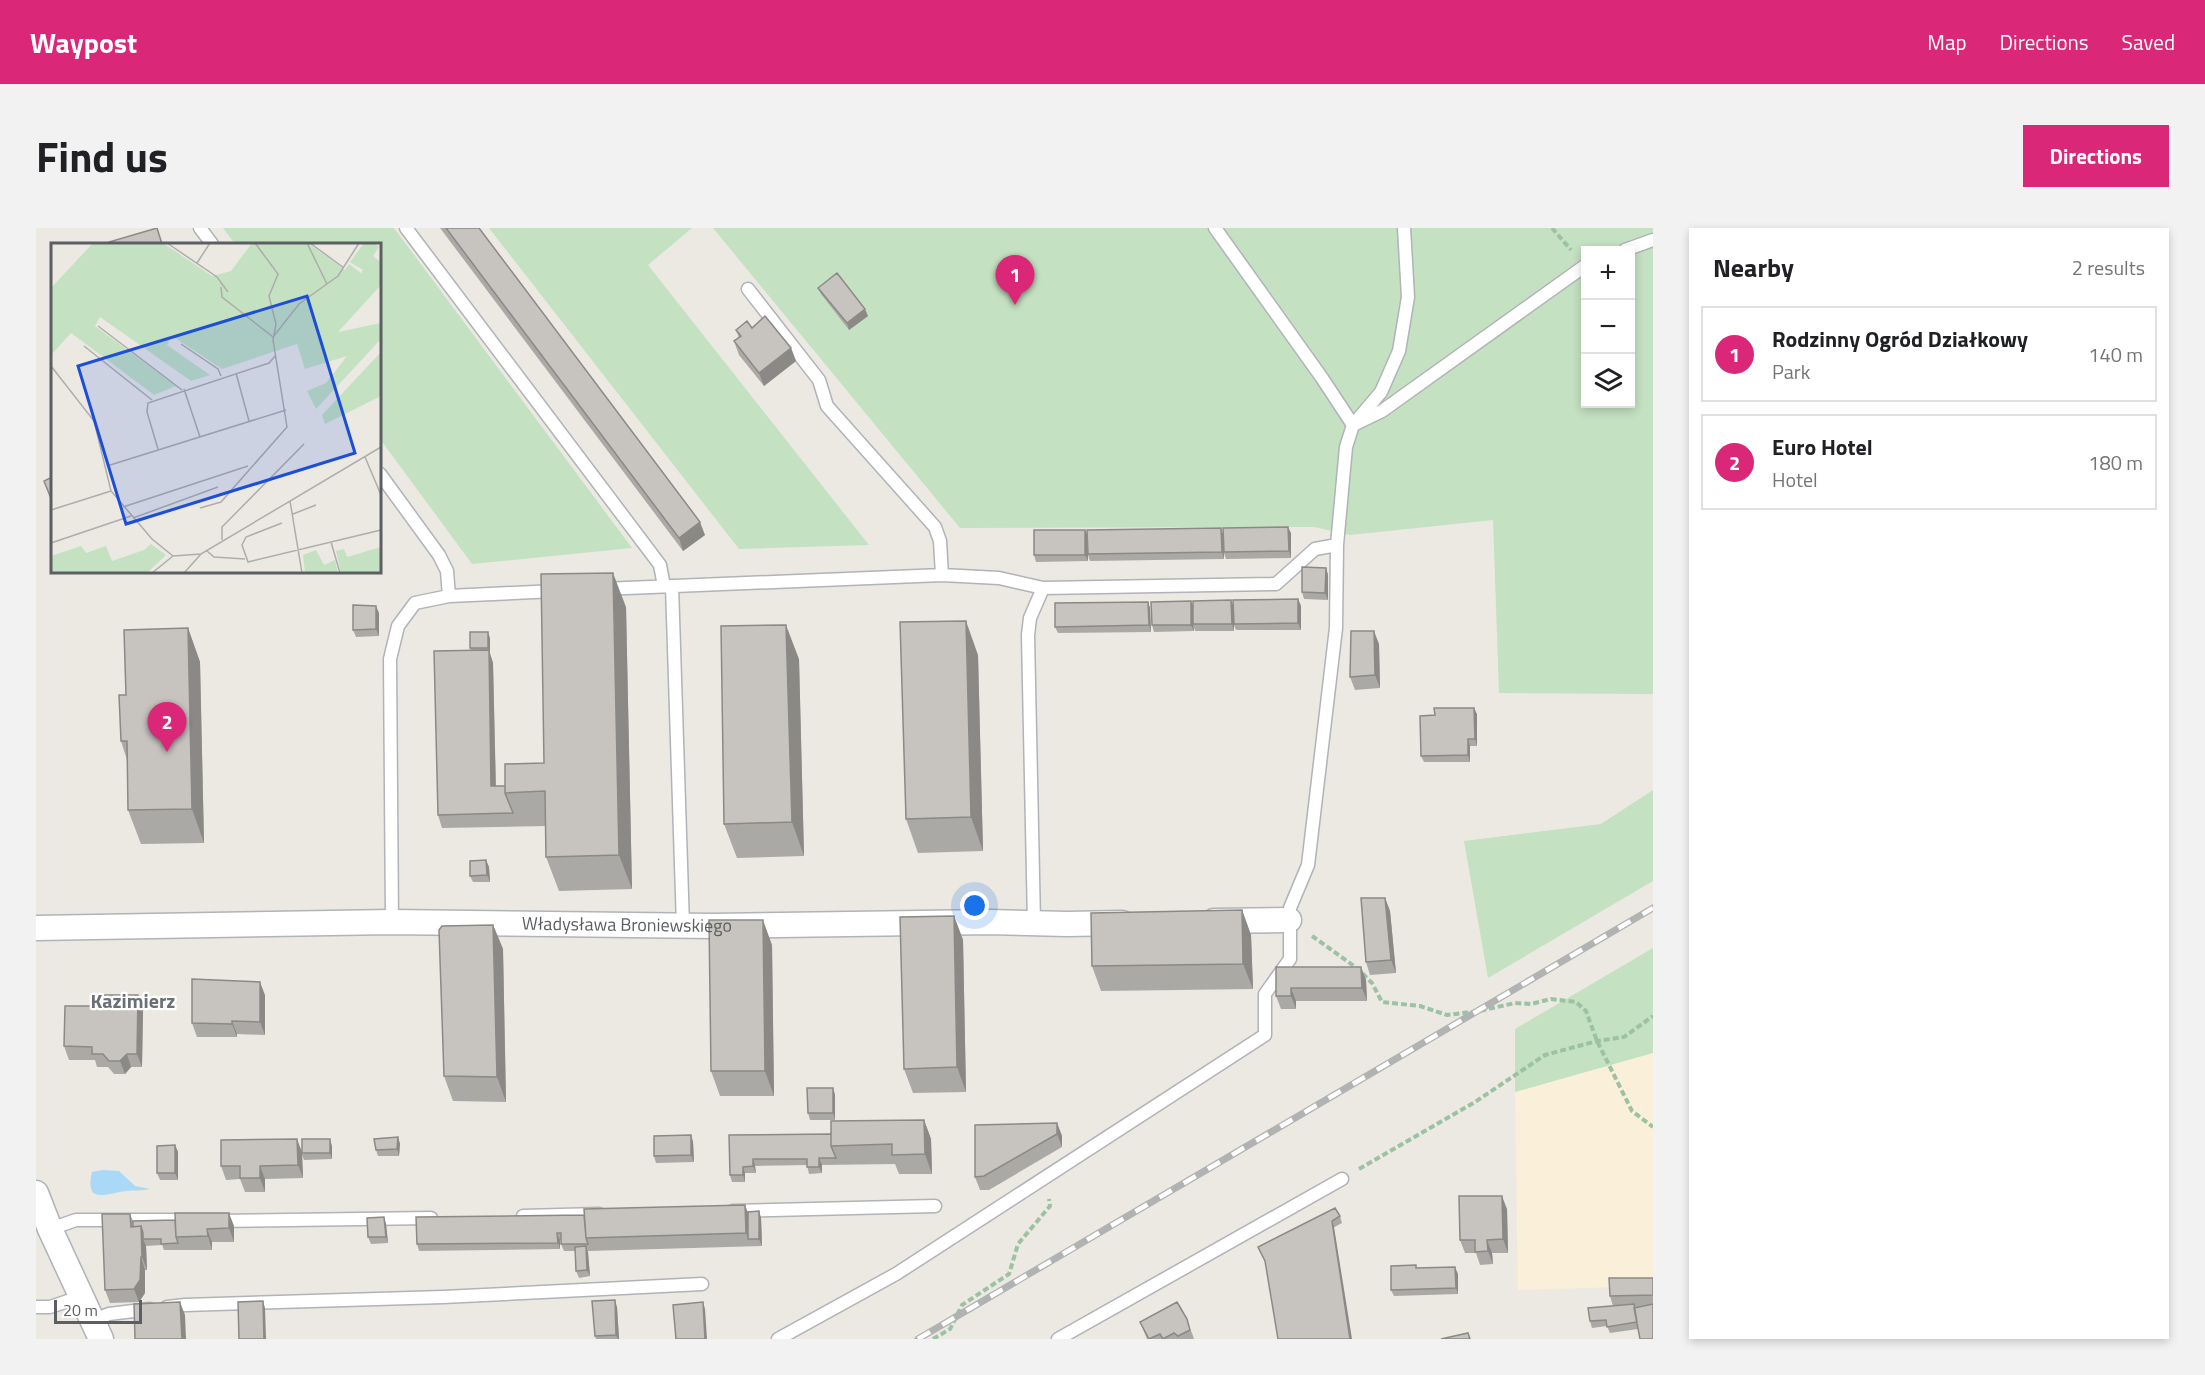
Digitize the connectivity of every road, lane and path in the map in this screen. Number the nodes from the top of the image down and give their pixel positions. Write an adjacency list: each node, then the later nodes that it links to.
1 (200, 228): 7 (lane)
2 (406, 228): 16 (lane)
3 (1215, 228): 12 (lane)
4 (1404, 228): 12 (lane)
5 (1552, 228): 9 (path)
6 (1653, 240): 8 (lane)
7 (211, 243)
8 (1635, 246)
9 (1581, 261)
10 (1581, 269): 12 (lane)
11 (748, 289): 15 (lane)
12 (1353, 425): 14 (lane)
13 (381, 475): 20 (lane)
14 (1337, 545): 17 (lane); 21 (lane)
15 (942, 574): 16 (lane); 17 (lane)
16 (668, 586): 18 (lane); 26 (lane)
17 (1042, 588): 24 (lane)
18 (592, 590)
19 (568, 591): 20 (lane)
20 (449, 596): 22 (lane)
21 (1289, 920): 23 (street); 29 (path); 31 (lane)
22 (392, 922): 26 (street, Władysława Broniewskiego); 27 (street, Władysława Broniewskiego)
23 (1196, 922)
24 (1034, 923): 25 (street, Władysława Broniewskiego); 26 (street, Władysława Broniewskiego)
25 (1149, 923)
26 (683, 926)
27 (36, 928)
28 (1653, 1017): 29 (path)
29 (1597, 1041): 30 (path); 32 (path)
30 (1653, 1126)
31 (1060, 1168): 44 (lane); 45 (path)
32 (1342, 1179): 46 (lane)
33 (36, 1192): 39 (street)
34 (935, 1206): 35 (lane)
35 (723, 1211)
36 (617, 1214): 37 (lane)
37 (511, 1216)
38 (440, 1218): 39 (lane)
39 (50, 1229): 41 (street)
40 (702, 1284): 43 (lane)
41 (80, 1297): 42 (lane); 43 (street)
42 (36, 1307)
43 (96, 1330)
44 (778, 1339)
45 (933, 1339)
46 (1058, 1339)

